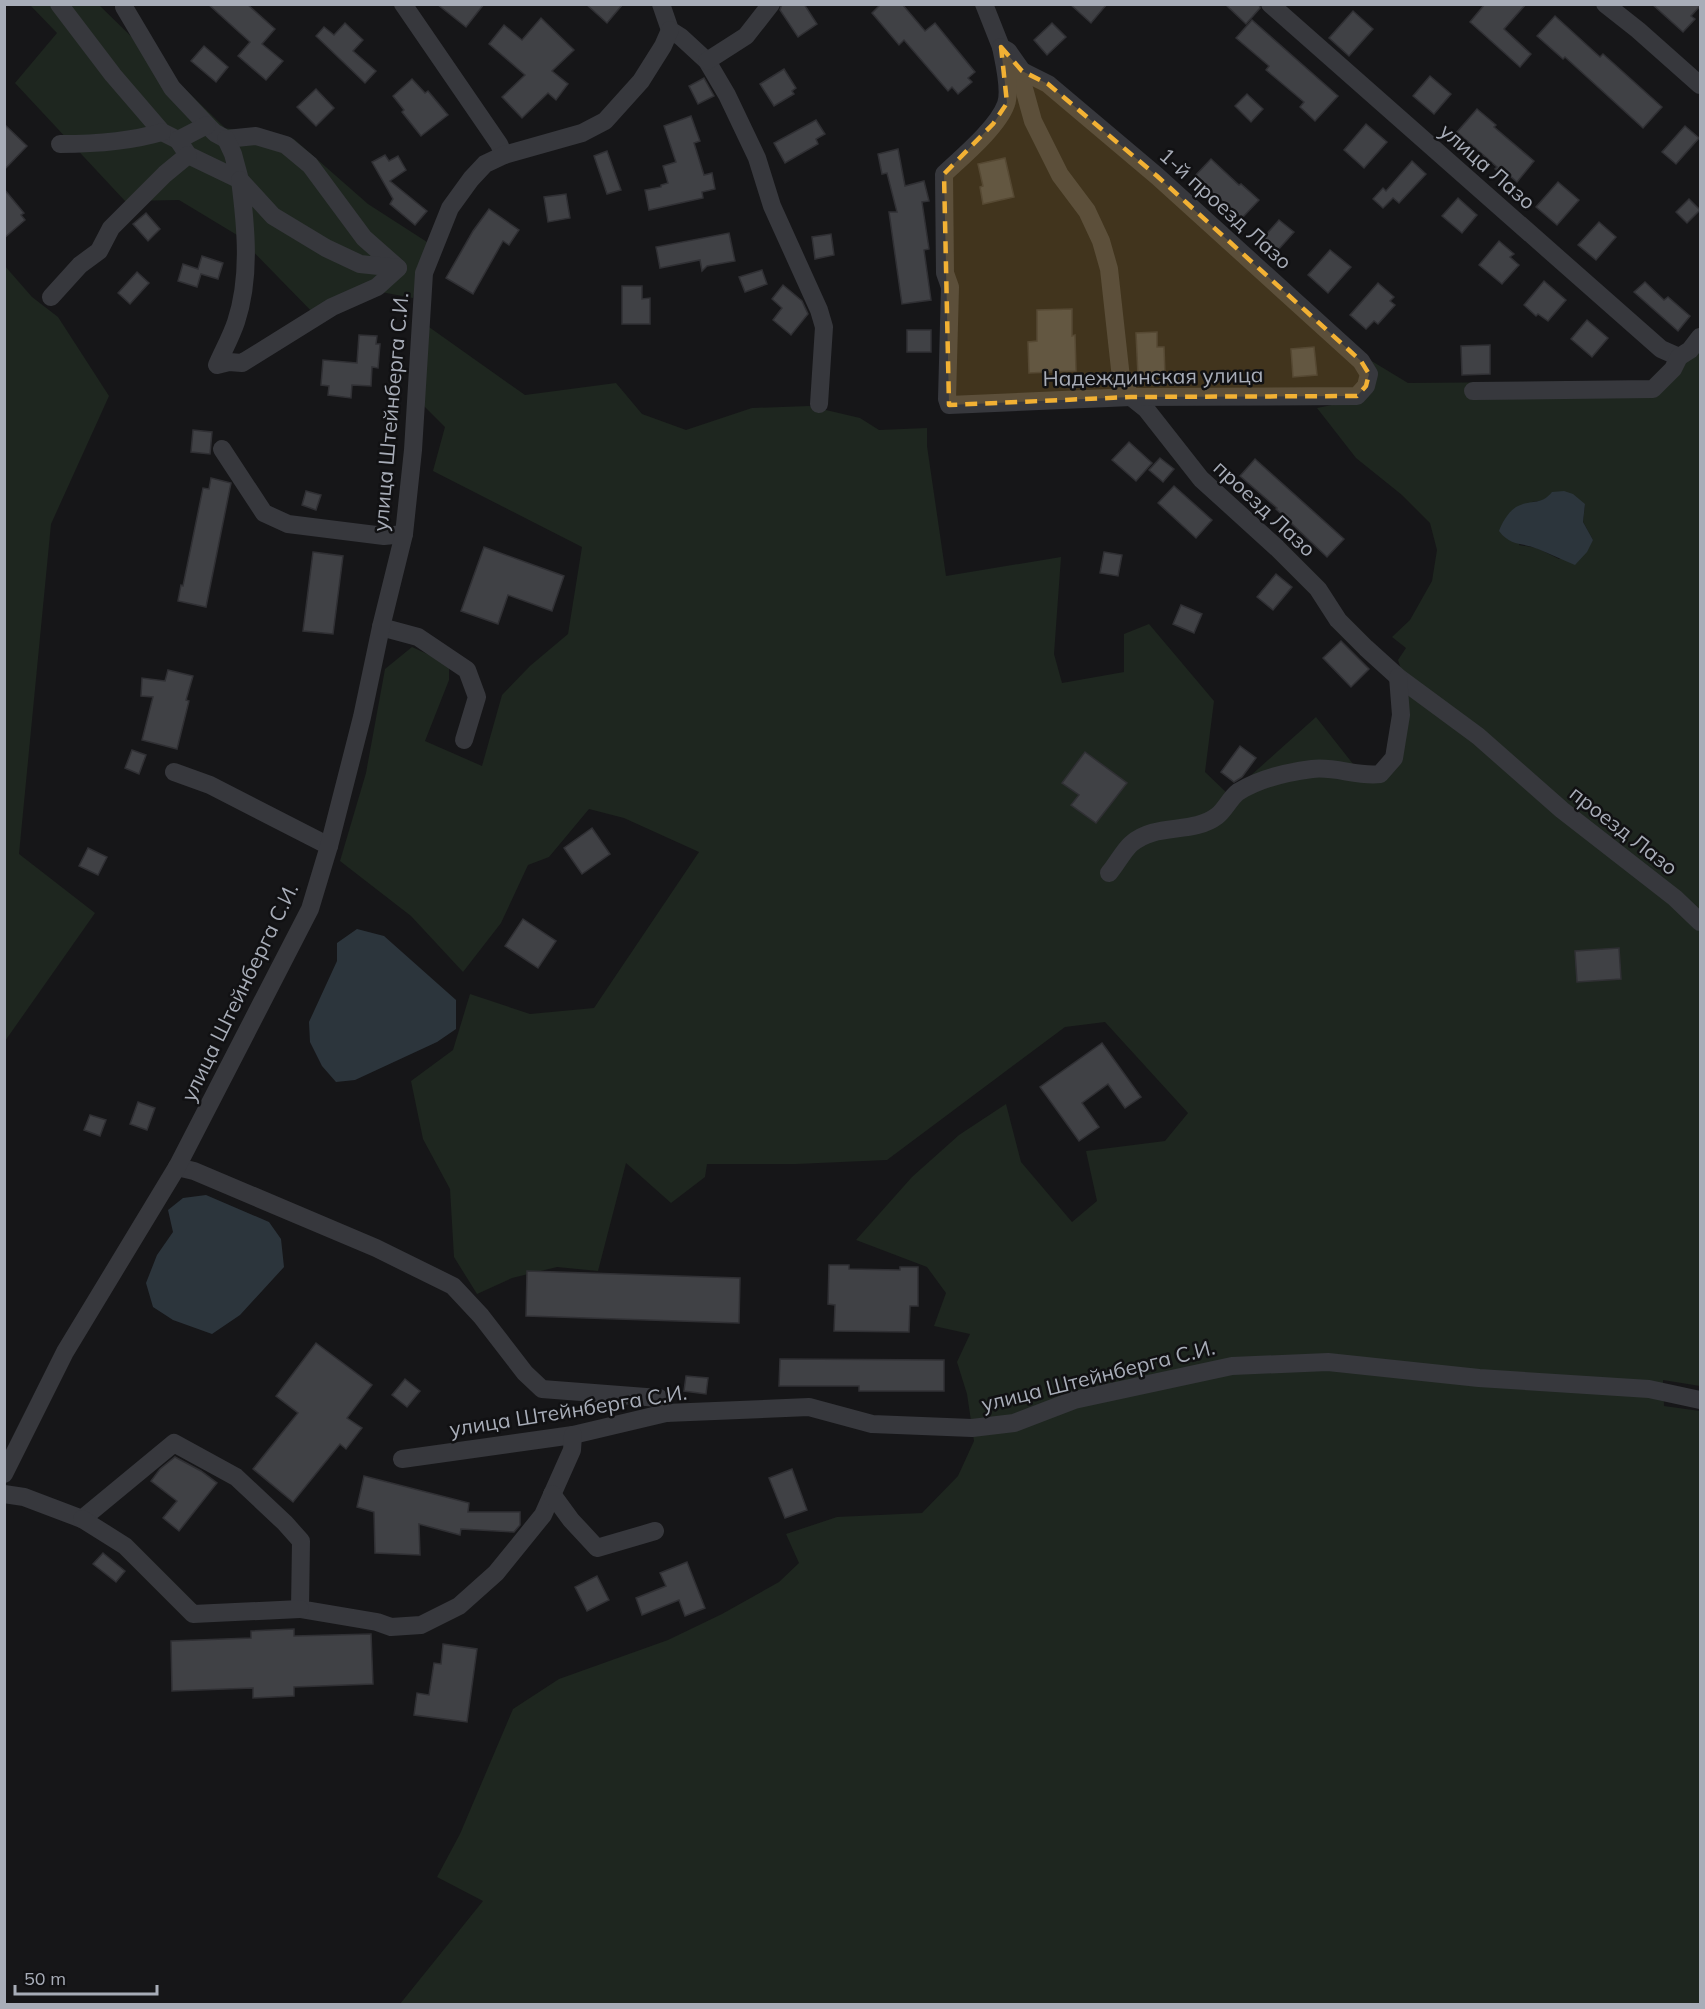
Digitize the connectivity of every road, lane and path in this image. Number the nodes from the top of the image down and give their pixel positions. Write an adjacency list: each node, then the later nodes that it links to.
1 (59, 4): 16 (street)
2 (403, 4): 18 (street)
3 (661, 4): 9 (street)
4 (771, 4): 11 (street)
5 (984, 4): 10 (street, проезд Лазо)
6 (1270, 4): 24 (street, улица Лазо)
7 (1605, 4): 13 (street)
8 (124, 7): 14 (street)
9 (670, 30): 11 (street); 18 (street, улица Штейнберга С.И.)
10 (1001, 47): 12 (street, проезд Лазо); 27 (street, Надеждинская улица)
11 (707, 62): 28 (street)
12 (1022, 71): 26 (street, 1-й проезд Лазо); 27 (street, проезд Лазо)
13 (1701, 85)
14 (207, 125): 15 (street); 16 (street)
15 (226, 139): 19 (street); 20 (street)
16 (176, 142): 17 (street); 19 (street); 22 (street)
17 (60, 144)
18 (504, 155): 21 (street, улица Штейнберга С.И.)
19 (240, 180): 20 (street); 20 (street)
20 (398, 268): 21 (street)
21 (424, 273): 30 (street, улица Штейнберга С.И.)
22 (51, 297)
23 (1701, 337): 24 (street)
24 (1679, 357): 25 (street)
25 (1473, 391)
26 (1357, 396): 27 (street, Надеждинская улица)
27 (1131, 397): 32 (street, проезд Лазо)
28 (819, 404)
29 (222, 449): 30 (street)
30 (404, 534): 31 (street, улица Штейнберга С.И.)
31 (381, 627): 33 (street); 35 (street, улица Штейнберга С.И.)
32 (1398, 677): 36 (street); 37 (street, проезд Лазо)
33 (464, 740)
34 (174, 772): 35 (street)
35 (329, 846): 38 (street, улица Штейнберга С.И.)
36 (1109, 873)
37 (1701, 922)
38 (177, 1167): 40 (street); 43 (street, улица Штейнберга С.И.)
39 (1701, 1400): 40 (street, улица Штейнберга С.И.)
40 (666, 1413): 41 (street, улица Штейнберга С.И.)
41 (573, 1435): 42 (street, улица Штейнберга С.И.); 45 (street)
42 (402, 1459)
43 (4, 1474)
44 (4, 1494): 46 (street)
45 (552, 1494): 47 (street); 48 (street)
46 (82, 1520): 48 (street); 48 (street)
47 (655, 1531)
48 (300, 1609)

